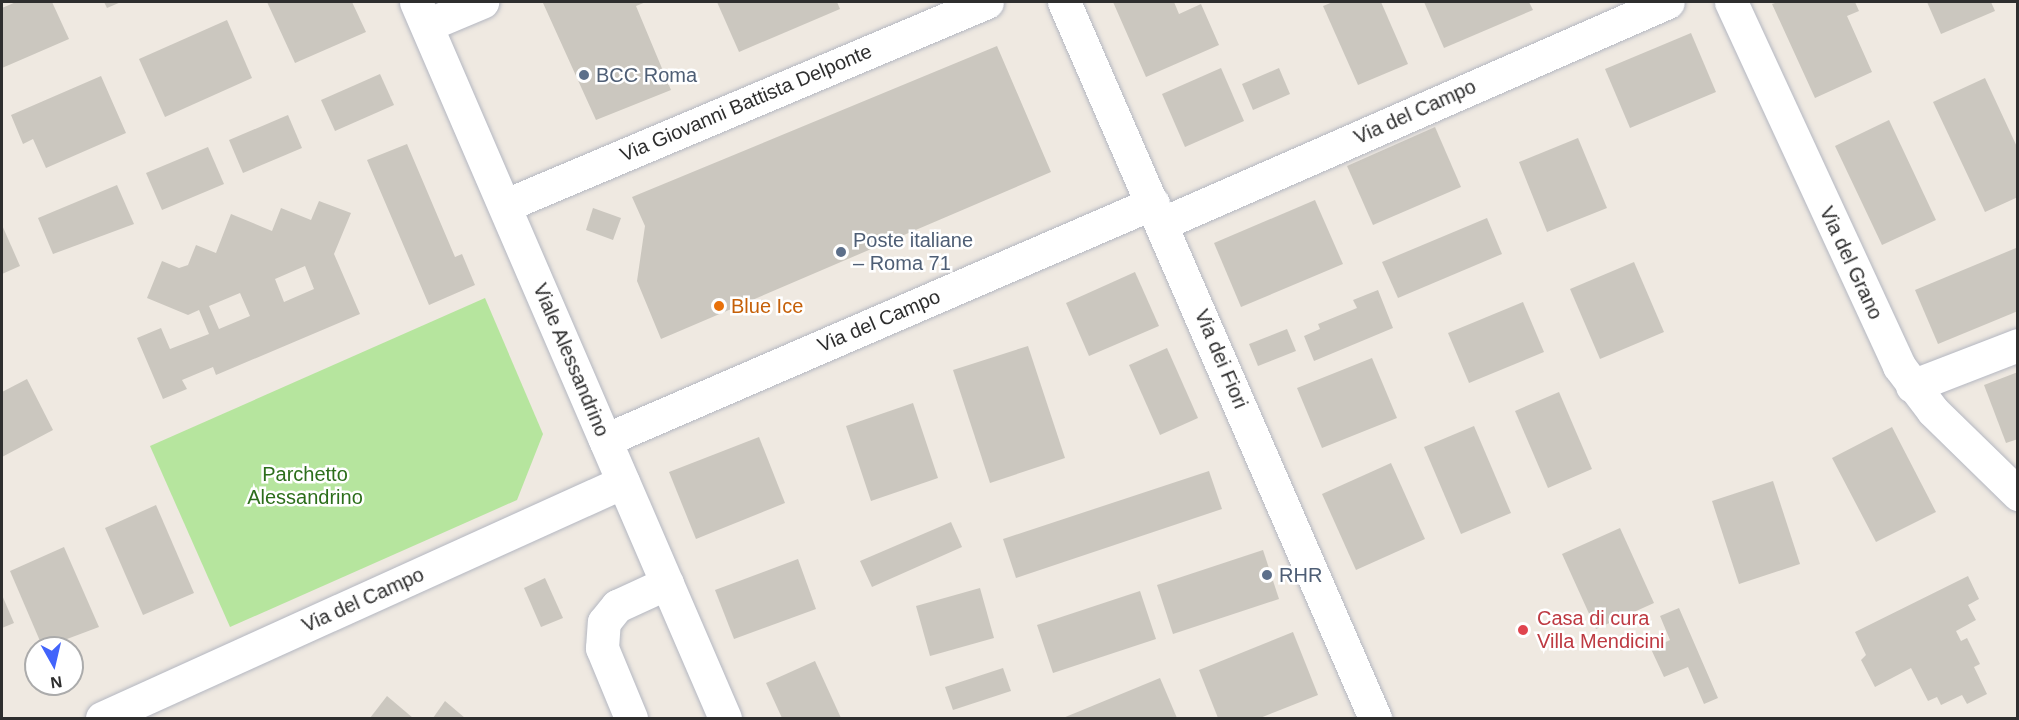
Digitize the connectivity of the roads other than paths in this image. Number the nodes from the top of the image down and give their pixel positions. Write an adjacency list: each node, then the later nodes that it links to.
1 (482, 2): 6 (street)
2 (987, 2): 7 (street, Via Giovanni Battista Delponte)
3 (1064, 2): 8 (street, Via dei Fiori)
4 (1668, 2): 8 (street, Via del Campo)
5 (1731, 2): 10 (street, Via del Grano)
6 (422, 13): 7 (street, Viale Alessandrino)
7 (506, 205): 11 (street, Viale Alessandrino)
8 (1158, 213): 11 (street, Via del Campo); 18 (street, Via dei Fiori)
9 (2018, 345): 10 (street)
10 (1912, 386): 13 (street, Via del Grano)
11 (605, 440): 12 (street, Viale Alessandrino)
12 (623, 482): 14 (street, Viale Alessandrino); 15 (street, Via del Campo)
13 (2018, 494)
14 (667, 583): 16 (street); 17 (street, Viale Alessandrino)
15 (102, 718)
16 (631, 718)
17 (725, 718)
18 (1375, 718)

